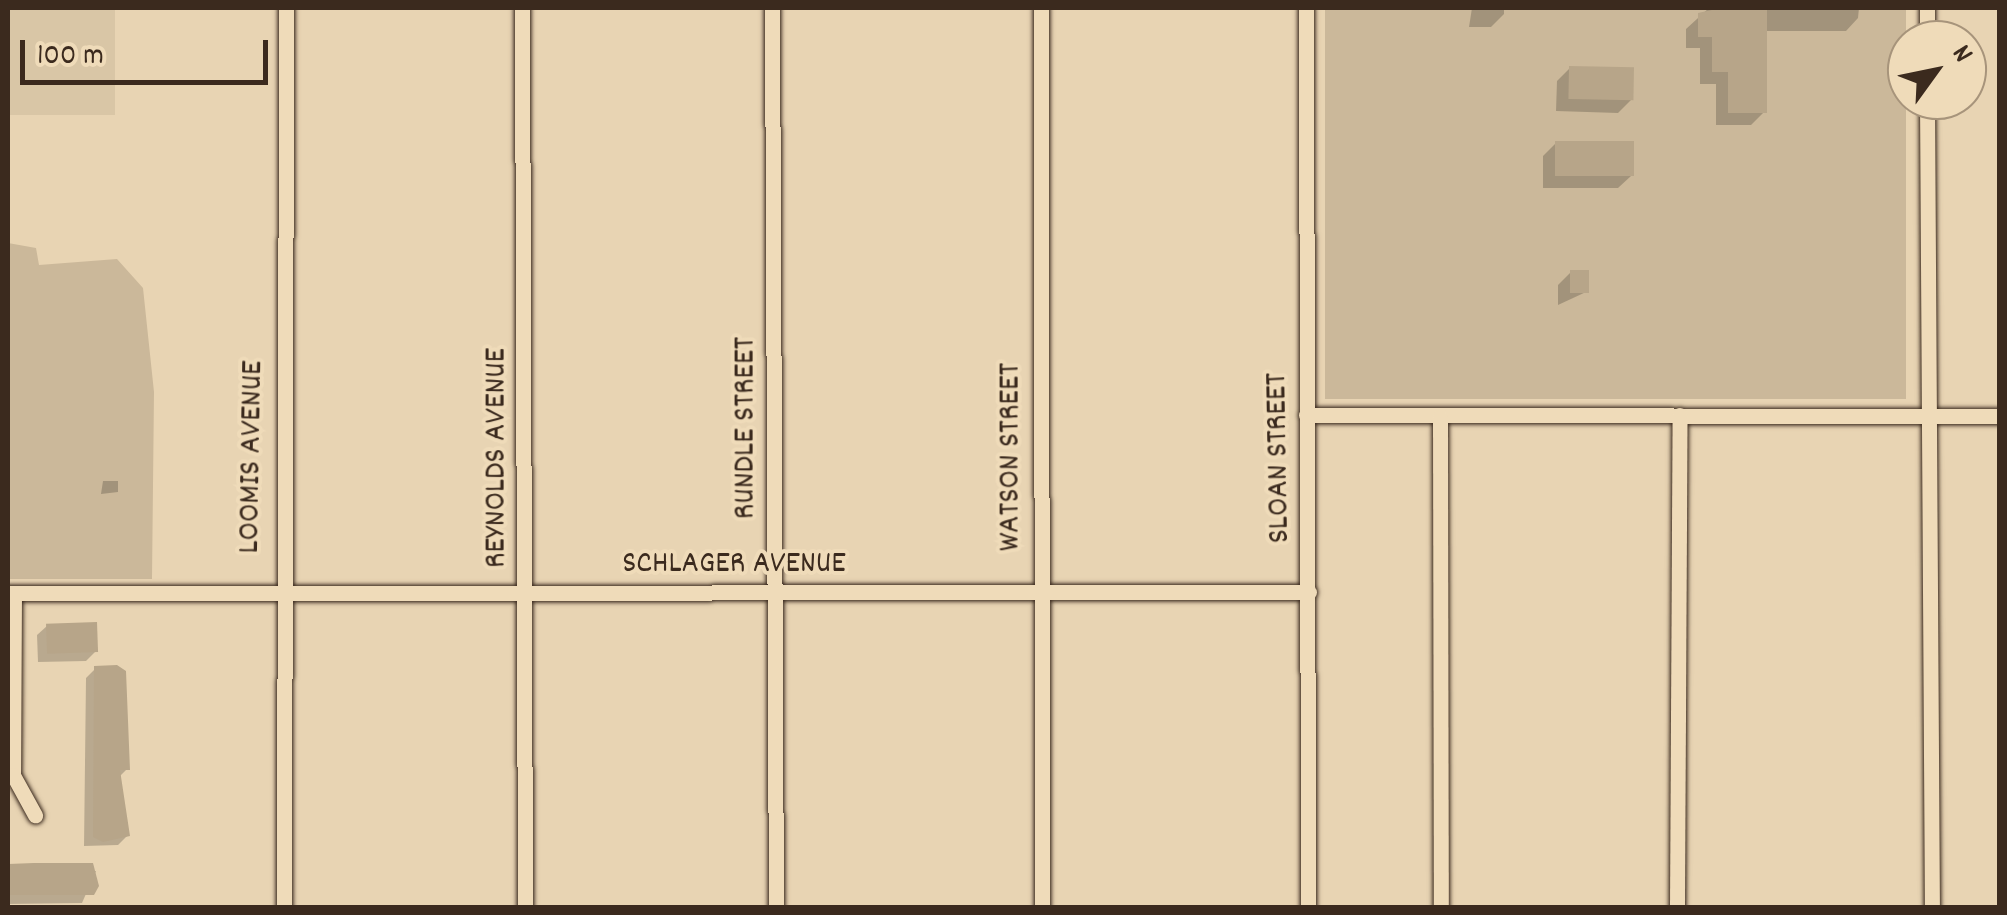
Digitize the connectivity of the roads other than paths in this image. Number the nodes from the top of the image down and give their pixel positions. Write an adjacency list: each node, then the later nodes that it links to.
1 (286, 8): 13 (street, LOOMIS AVENUE)
2 (522, 8): 12 (street, REYNOLDS AVENUE)
3 (772, 8): 14 (street, RUNDLE STREET)
4 (1041, 8): 17 (street, WATSON STREET)
5 (1306, 8): 7 (street, SLOAN STREET)
6 (1927, 120): 11 (street)
7 (1306, 415): 10 (street); 15 (street, SLOAN STREET)
8 (1680, 415): 10 (street); 11 (street); 25 (street)
9 (2000, 416): 11 (street)
10 (1440, 417): 24 (street)
11 (1926, 417): 26 (street)
12 (526, 590): 13 (street, SCHLAGER AVENUE); 14 (street, SCHLAGER AVENUE); 20 (street, REYNOLDS AVENUE)
13 (279, 592): 16 (street, SCHLAGER AVENUE); 19 (street, LOOMIS AVENUE)
14 (776, 592): 17 (street, SCHLAGER AVENUE); 21 (street, RUNDLE STREET)
15 (1309, 592): 17 (street, SCHLAGER AVENUE); 23 (street, SLOAN STREET)
16 (11, 593): 18 (street)
17 (1040, 594): 22 (street, WATSON STREET)
18 (34, 815)
19 (284, 908)
20 (525, 908)
21 (776, 908)
22 (1042, 908)
23 (1308, 908)
24 (1440, 908)
25 (1676, 908)
26 (1932, 908)

